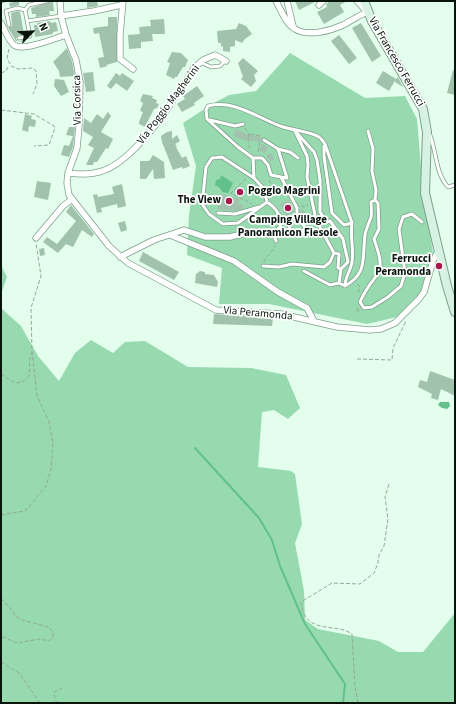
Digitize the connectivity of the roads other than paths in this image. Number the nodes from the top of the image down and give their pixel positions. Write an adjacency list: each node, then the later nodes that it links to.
1 (47, 1): 8 (lane)
2 (60, 1): 10 (street, Via Corsica)
3 (276, 1): 14 (street)
4 (287, 1): 14 (street)
5 (357, 1): 9 (street)
6 (364, 1): 9 (main road, Via Francesco Ferrucci)
7 (122, 3): 10 (street); 19 (street)
8 (25, 10): 11 (lane); 13 (lane)
9 (368, 12): 14 (street); 22 (main road, Via Francesco Ferrucci)
10 (61, 16): 11 (lane); 15 (street, Via Corsica)
11 (27, 21): 16 (lane)
12 (1, 23): 15 (street)
13 (9, 25)
14 (294, 29)
15 (66, 35): 30 (street, Via Corsica)
16 (19, 38)
17 (226, 61): 18 (lane); 18 (street, Via Poggio Magherini)
18 (200, 62): 30 (street, Via Poggio Magherini)
19 (133, 70)
20 (208, 119): 21 (lane); 23 (lane); 28 (lane)
21 (243, 124)
22 (426, 127): 33 (lane); 46 (main road, Via Francesco Ferrucci)
23 (295, 131): 26 (lane); 47 (lane); 50 (lane)
24 (368, 131): 35 (lane)
25 (264, 140): 27 (lane)
26 (324, 144): 41 (lane); 41 (lane)
27 (278, 149): 29 (lane); 32 (lane)
28 (253, 158): 31 (lane); 32 (lane)
29 (298, 158)
30 (68, 173): 34 (street, Via Corsica)
31 (252, 176): 36 (lane); 37 (lane)
32 (281, 177): 39 (lane)
33 (455, 184)
34 (71, 200): 44 (street); 48 (street, Via Peramonda)
35 (375, 200): 40 (lane); 53 (lane)
36 (266, 202): 37 (lane); 39 (lane)
37 (259, 208): 38 (lane)
38 (218, 213)
39 (281, 218): 42 (lane)
40 (422, 222)
41 (352, 223): 53 (lane)
42 (271, 233): 43 (street); 45 (lane)
43 (170, 235): 48 (street); 55 (street)
44 (36, 238)
45 (276, 241)
46 (439, 250): 54 (main road, Via Francesco Ferrucci); 55 (street, Via Peramonda)
47 (334, 253): 49 (lane); 50 (lane)
48 (120, 256): 55 (street, Via Peramonda)
49 (263, 266)
50 (341, 269): 52 (lane)
51 (304, 271): 52 (lane)
52 (338, 283): 53 (lane)
53 (344, 286)
54 (455, 312)
55 (314, 321)

